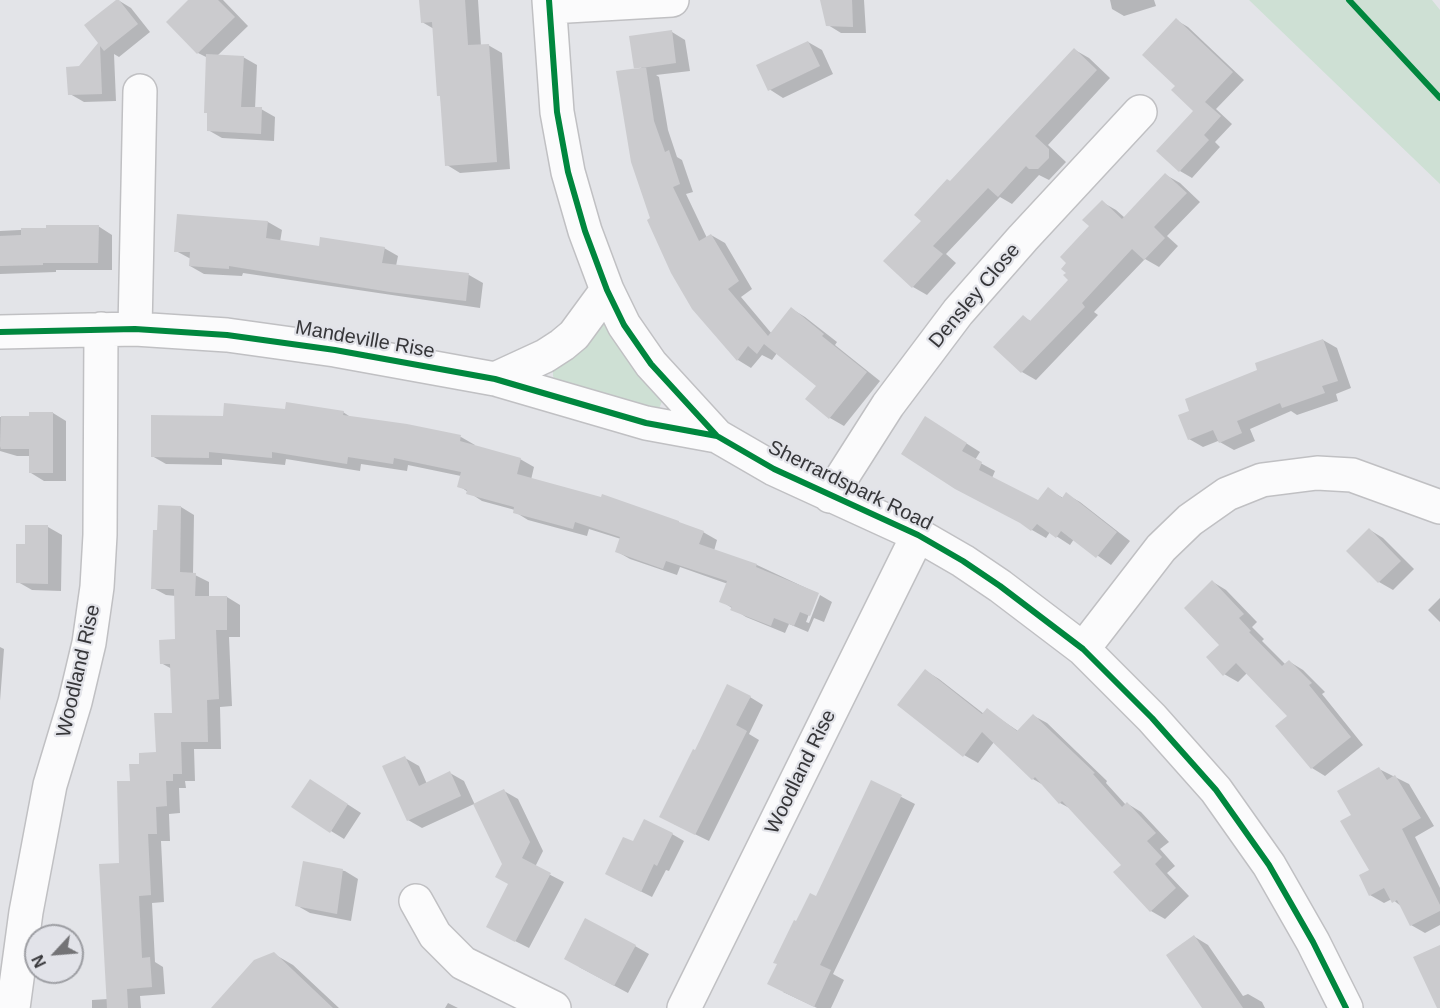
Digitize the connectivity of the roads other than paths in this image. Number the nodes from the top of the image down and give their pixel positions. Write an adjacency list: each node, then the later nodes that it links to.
1 (672, 0): 2 (street, Sherrardspark Road)
2 (549, 4): 5 (street, Sherrardspark Road)
3 (140, 91): 6 (street)
4 (1140, 112): 11 (street, Densley Close)
5 (608, 290): 9 (street); 10 (street, Sherrardspark Road)
6 (135, 329): 7 (street, Mandeville Rise); 9 (street, Mandeville Rise)
7 (101, 330): 8 (street, Mandeville Rise); 16 (street, Woodland Rise)
8 (0, 332)
9 (495, 379): 10 (street, Mandeville Rise)
10 (717, 436): 11 (street, Sherrardspark Road)
11 (830, 496): 13 (street, Sherrardspark Road)
12 (1440, 507): 14 (street)
13 (918, 535): 14 (street, Sherrardspark Road); 18 (street, Woodland Rise)
14 (1083, 649): 19 (street, Sherrardspark Road)
15 (416, 901): 17 (street)
16 (13, 1008)
17 (554, 1008)
18 (684, 1008)
19 (1346, 1008)

